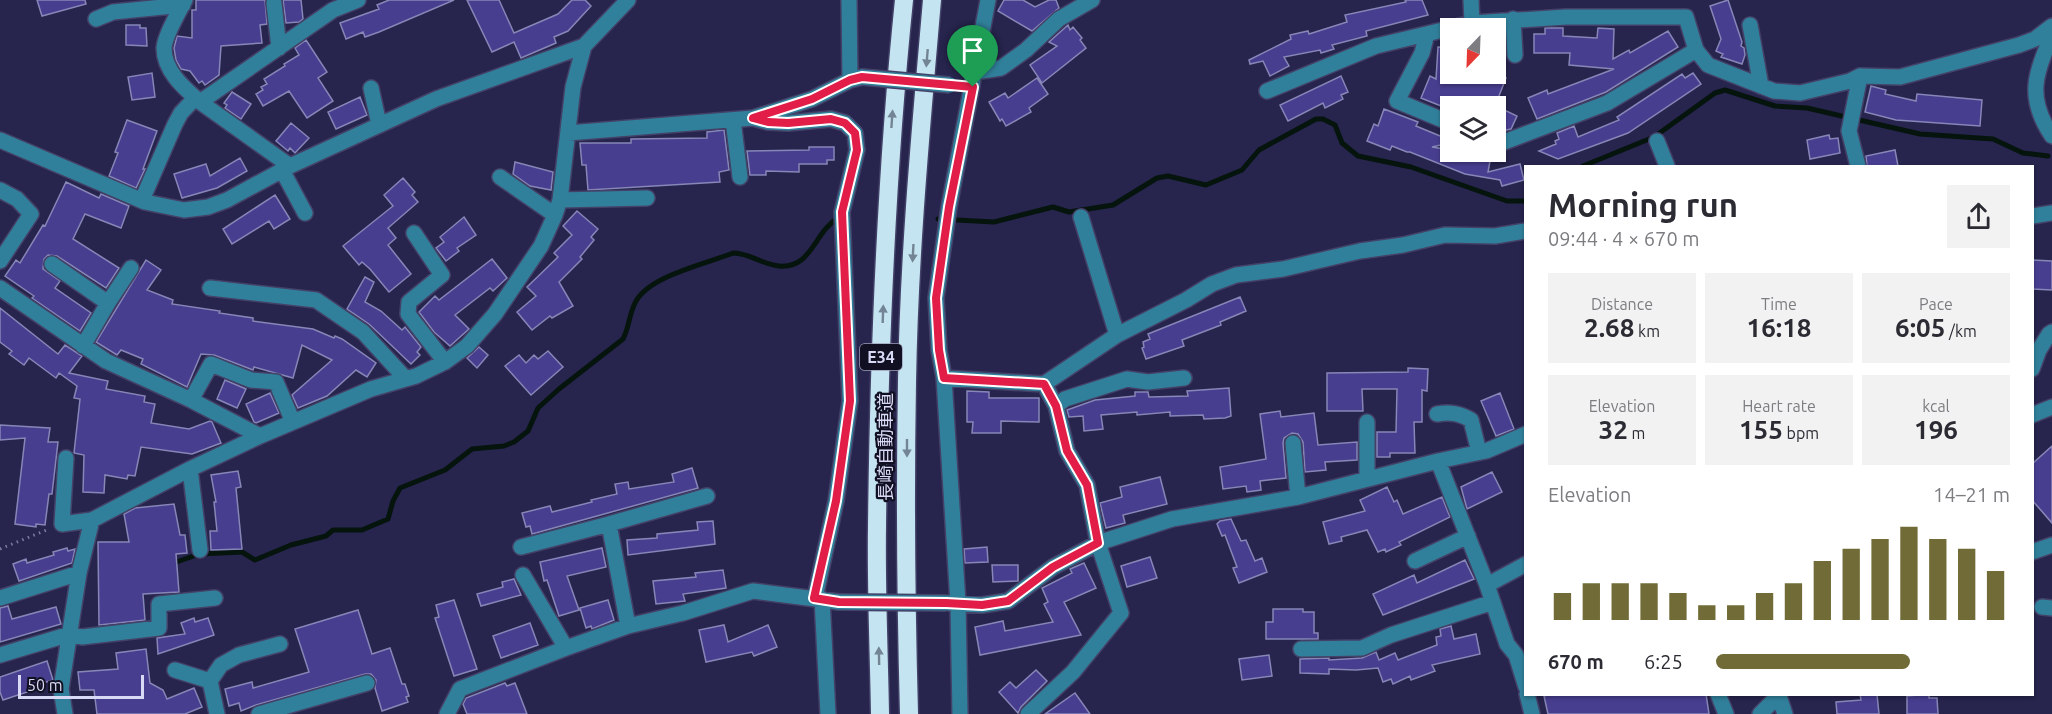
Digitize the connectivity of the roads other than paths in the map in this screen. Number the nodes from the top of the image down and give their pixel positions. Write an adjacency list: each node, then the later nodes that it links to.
1 (358, 0): 21 (street)
2 (628, 0): 20 (street)
3 (849, 0): 25 (street)
4 (904, 0): 126 (highway, 長崎自動車道 / E34, one-way to 4)
5 (932, 0): 127 (highway, 長崎自動車道 / E34, one-way to 127)
6 (988, 0): 26 (street)
7 (1092, 0): 26 (street)
8 (1471, 0): 11 (street)
9 (184, 2): 12 (street); 30 (street)
10 (274, 3): 21 (street)
11 (1472, 18)
12 (96, 19)
13 (1513, 19): 14 (street); 22 (street); 23 (street)
14 (1506, 20)
15 (1750, 25): 27 (street)
16 (2052, 26): 24 (street)
17 (1440, 31): 18 (street)
18 (1427, 34): 29 (street); 32 (street)
19 (2052, 36): 36 (street)
20 (584, 46): 34 (street); 35 (street)
21 (279, 48): 30 (street)
22 (1696, 50): 27 (street); 38 (street)
23 (1515, 55)
24 (1860, 76): 27 (street); 41 (street)
25 (856, 79): 26 (street, bridge); 31 (street)
26 (974, 79): 68 (street)
27 (1761, 86)
28 (371, 88): 34 (street)
29 (1267, 91)
30 (198, 100): 42 (street); 47 (street)
31 (753, 118): 33 (street); 104 (street)
32 (1440, 119)
33 (733, 120): 35 (street); 44 (street)
34 (379, 124): 42 (street)
35 (568, 133): 48 (street)
36 (2052, 136)
37 (0, 140): 47 (street)
38 (1506, 141)
39 (1657, 141): 40 (street)
40 (1668, 165)
41 (1858, 165)
42 (286, 168): 47 (street); 49 (street)
43 (500, 177): 48 (street)
44 (740, 177)
45 (0, 190): 55 (street)
46 (647, 198): 48 (street)
47 (141, 200)
48 (558, 208): 66 (street)
49 (305, 213)
50 (2052, 213): 51 (street)
51 (2034, 216)
52 (1081, 217): 64 (street)
53 (1524, 231): 64 (street)
54 (414, 233): 66 (street)
55 (0, 261)
56 (52, 264): 58 (street)
57 (130, 268): 62 (street)
58 (75, 280): 61 (street); 62 (street)
59 (0, 288): 65 (street)
60 (210, 288): 70 (street)
61 (66, 293)
62 (108, 303): 65 (street)
63 (2052, 332): 67 (street)
64 (1117, 335): 71 (street)
65 (83, 346): 72 (street)
66 (445, 362): 70 (street)
67 (2034, 364)
68 (944, 378): 71 (street); 106 (street)
69 (1184, 378): 73 (street)
70 (406, 379): 77 (street)
71 (1044, 384): 73 (street)
72 (191, 400): 77 (street); 80 (street)
73 (1056, 406): 92 (street)
74 (2052, 407): 76 (street)
75 (1437, 414): 82 (street)
76 (2034, 414)
77 (293, 422): 80 (street)
78 (1367, 422): 86 (street)
79 (1524, 435): 82 (street)
80 (260, 436): 85 (street)
81 (1293, 443): 88 (street)
82 (1479, 452): 84 (street)
83 (66, 458): 89 (street)
84 (1438, 460): 86 (street); 91 (street)
85 (190, 469): 89 (street); 95 (street)
86 (1367, 479): 88 (street)
87 (707, 496): 90 (street)
88 (1298, 496): 92 (street)
89 (92, 520): 99 (street)
90 (609, 524): 94 (street); 107 (street)
91 (1468, 536): 97 (street); 101 (street)
92 (1098, 543): 106 (street); 129 (street)
93 (2052, 545): 96 (street)
94 (521, 547)
95 (200, 550)
96 (2034, 551)
97 (1415, 561)
98 (1524, 565): 101 (street)
99 (79, 573): 102 (street); 108 (street)
100 (523, 575): 110 (street)
101 (1487, 585): 105 (street)
102 (0, 598)
103 (215, 598): 108 (street)
104 (818, 598): 106 (street, bridge); 107 (street); 125 (street)
105 (1493, 602): 111 (street); 114 (street)
106 (952, 603): 128 (street)
107 (628, 626): 110 (street)
108 (70, 634): 112 (street); 121 (street)
109 (280, 644): 115 (street)
110 (566, 648): 124 (street)
111 (1301, 648)
112 (0, 655)
113 (175, 670): 115 (street)
114 (1524, 678)
115 (210, 681): 122 (street)
116 (367, 683): 123 (street)
117 (1528, 696): 130 (street)
118 (1719, 696): 131 (street)
119 (1778, 696): 132 (street)
120 (1779, 696): 133 (street)
121 (65, 714)
122 (217, 714)
123 (259, 714)
124 (447, 714)
125 (828, 714)
126 (880, 714)
127 (909, 714)
128 (960, 714)
129 (1028, 714)
130 (1532, 714)
131 (1726, 714)
132 (1760, 714)
133 (1785, 714)

